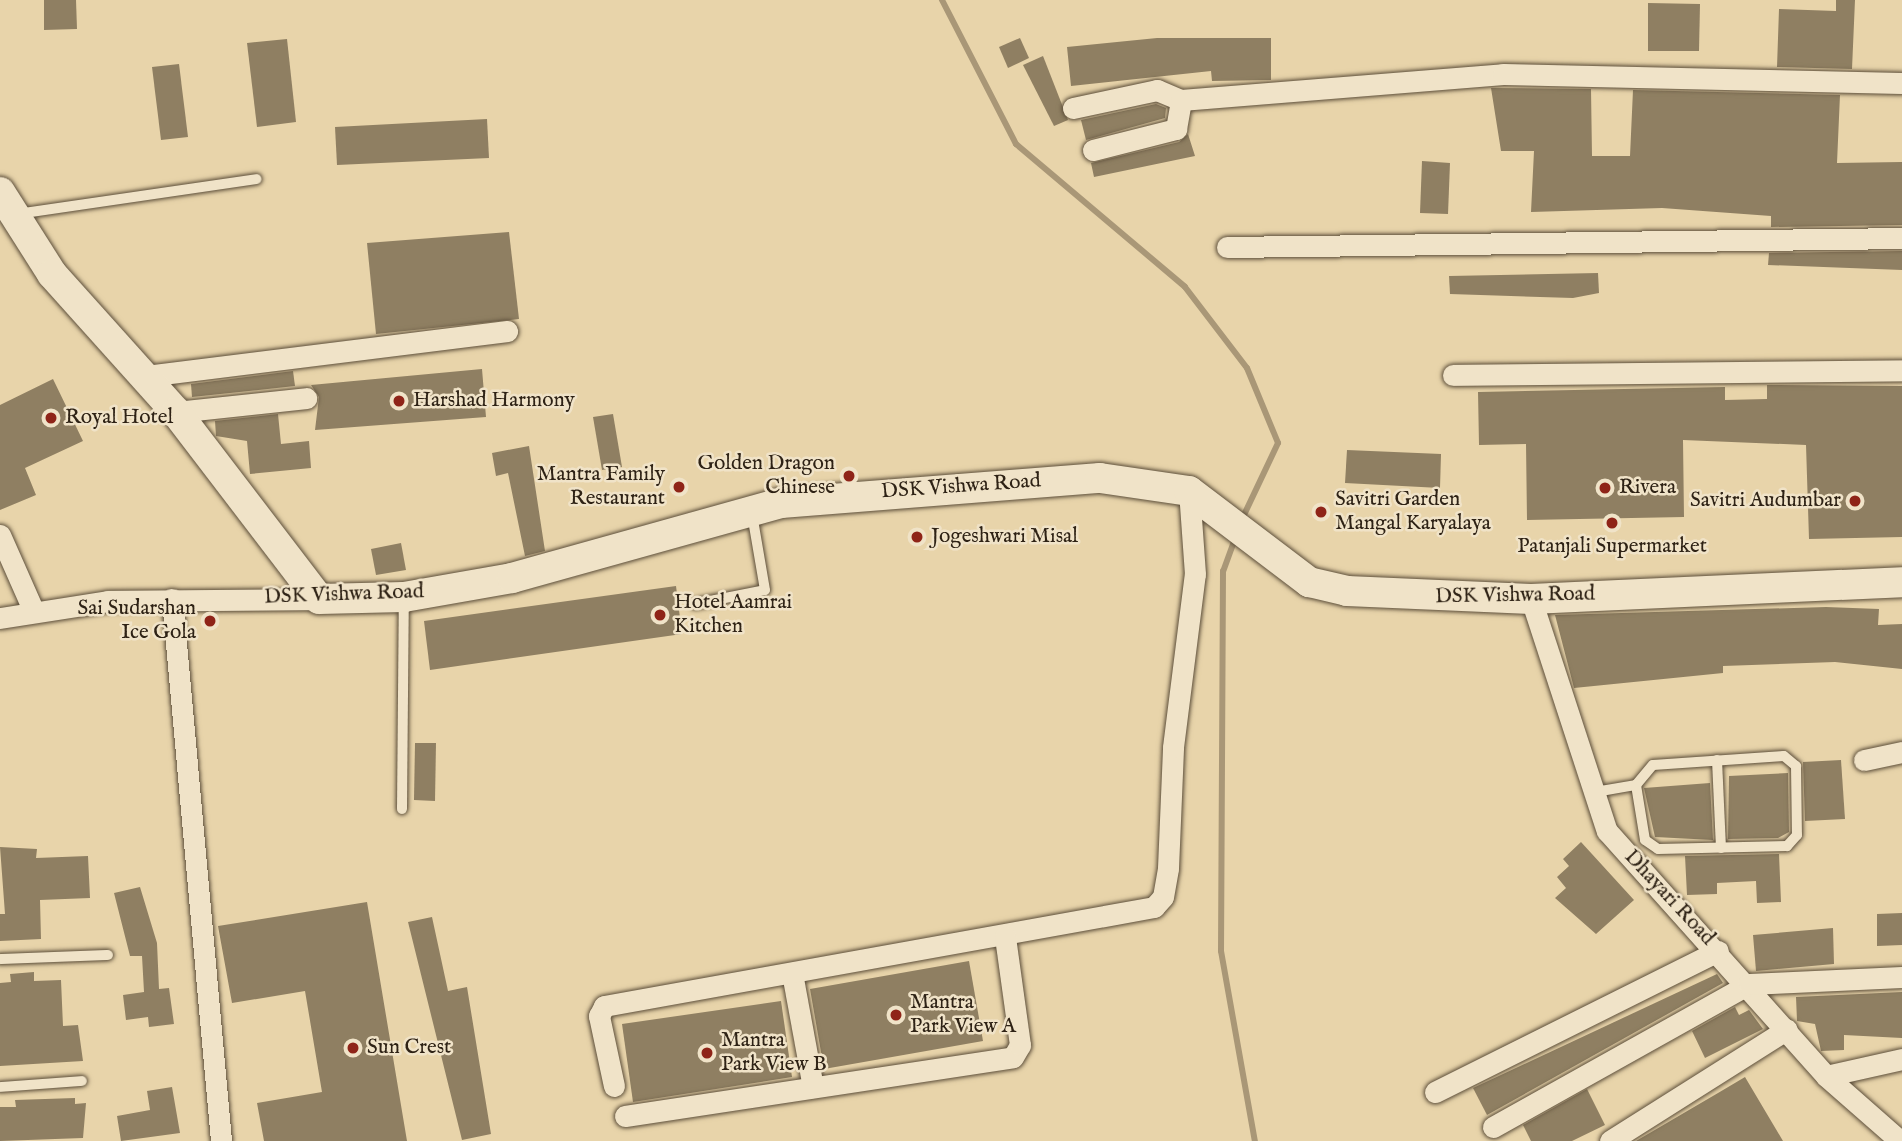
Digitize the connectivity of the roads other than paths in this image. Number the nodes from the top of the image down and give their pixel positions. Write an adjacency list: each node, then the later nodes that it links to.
1 (1902, 83): 2 (street)
2 (1181, 100): 3 (street); 4 (street)
3 (1073, 108)
4 (1094, 150)
5 (256, 179): 6 (lane)
6 (7, 203): 12 (street)
7 (1902, 238): 8 (street)
8 (1227, 247)
9 (507, 331): 12 (street)
10 (1902, 370): 11 (street)
11 (1453, 375)
12 (146, 376): 14 (street)
13 (306, 398): 14 (street)
14 (176, 412): 21 (street)
15 (1198, 498): 16 (street, DSK Vishwa Road); 22 (street, DSK Vishwa Road); 33 (street)
16 (752, 511): 19 (street, DSK Vishwa Road); 23 (lane)
17 (0, 535): 24 (street)
18 (1902, 582): 22 (street, DSK Vishwa Road)
19 (404, 597): 21 (street, DSK Vishwa Road); 31 (lane)
20 (172, 599): 21 (street, DSK Vishwa Road); 24 (street, DSK Vishwa Road); 50 (street)
21 (319, 599)
22 (1531, 599): 30 (street, Dhayari Road)
23 (695, 604)
24 (34, 612): 25 (street, DSK Vishwa Road)
25 (0, 618)
26 (1902, 752): 28 (street)
27 (1717, 760): 29 (lane); 32 (lane); 32 (lane)
28 (1864, 760)
29 (1636, 785): 30 (lane); 32 (lane)
30 (1595, 792): 34 (street, Dhayari Road)
31 (402, 808)
32 (1721, 848)
33 (1005, 937): 37 (street); 46 (street)
34 (1718, 951): 39 (street, Dhayari Road); 47 (street)
35 (108, 956): 36 (lane)
36 (0, 959)
37 (792, 973): 44 (street); 46 (street)
38 (1902, 977): 39 (street)
39 (1749, 984): 40 (street, Dhayari Road); 49 (street)
40 (1787, 1029): 42 (street, Dhayari Road); 51 (street)
41 (1902, 1059): 42 (street)
42 (1826, 1076): 52 (street, Dhayari Road)
43 (82, 1081): 45 (lane)
44 (614, 1086)
45 (0, 1087)
46 (813, 1087): 48 (street)
47 (1435, 1091)
48 (625, 1116)
49 (1493, 1127)
50 (221, 1141)
51 (1610, 1141)
52 (1900, 1141)

